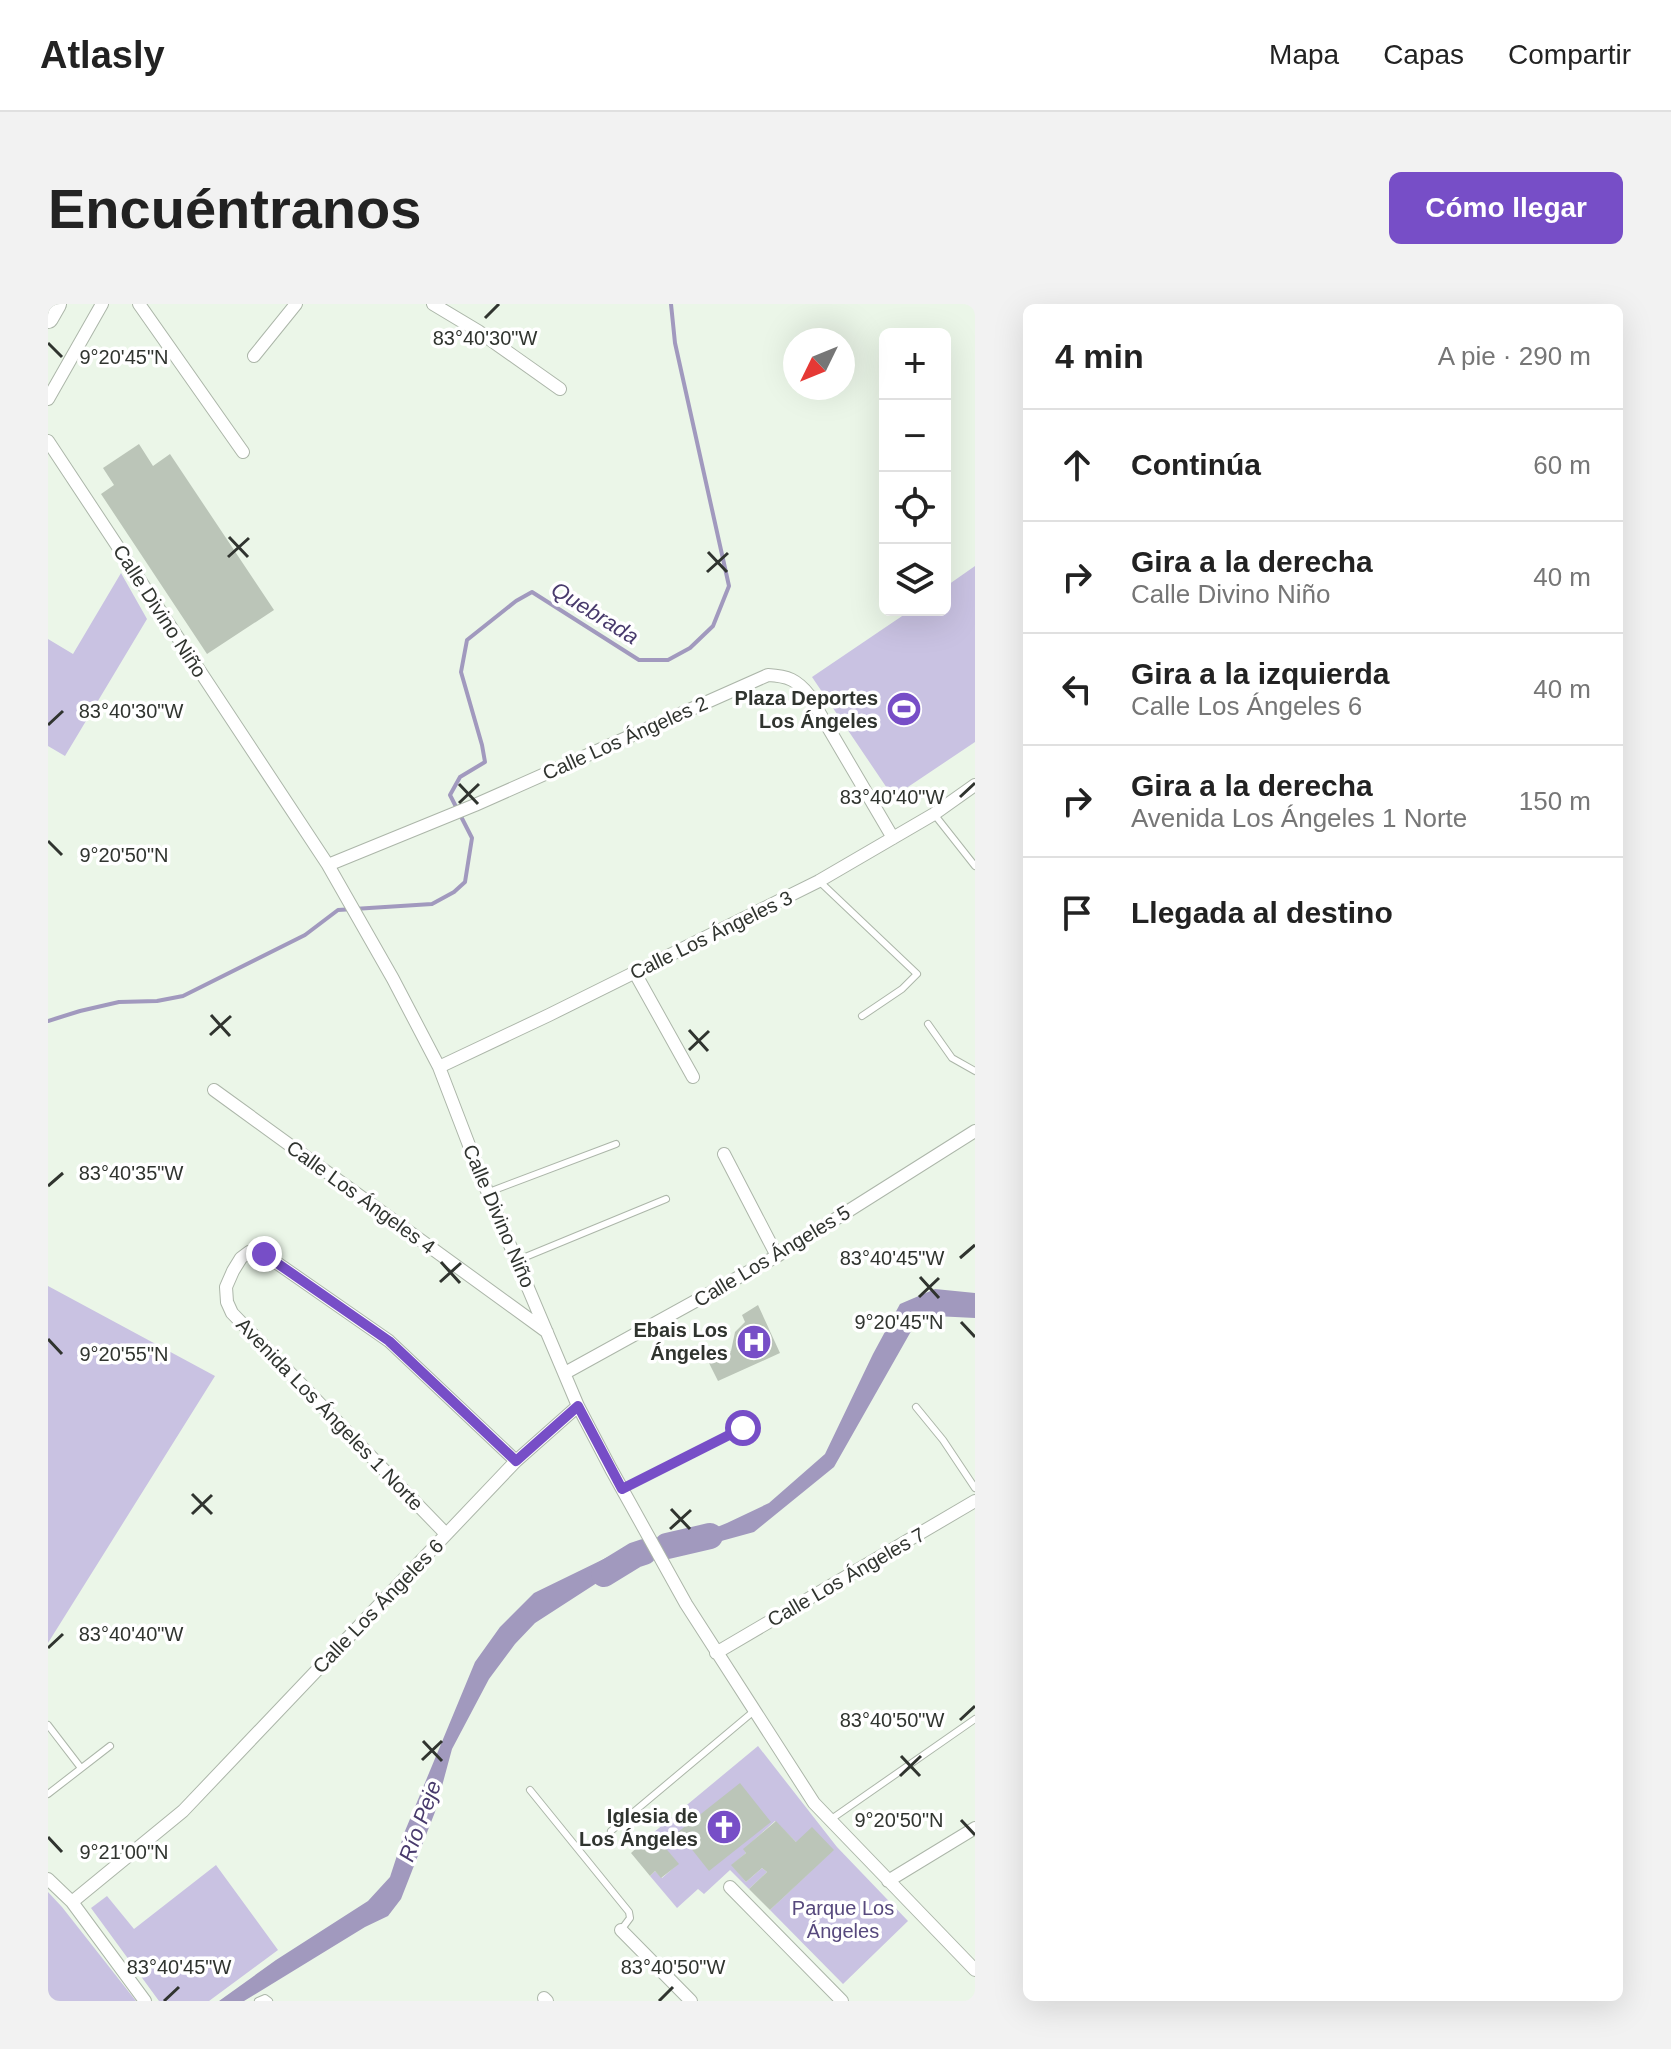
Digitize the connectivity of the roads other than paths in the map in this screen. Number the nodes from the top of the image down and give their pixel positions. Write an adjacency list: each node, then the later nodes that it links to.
1 (56, 304): 6 (highway)
2 (102, 304): 9 (street)
3 (139, 304): 11 (street)
4 (296, 304): 7 (street)
5 (433, 304): 8 (street)
6 (48, 318)
7 (254, 356)
8 (560, 389)
9 (48, 399)
10 (48, 441): 15 (street, Calle Divino Niño)
11 (243, 452)
12 (975, 785): 13 (street, Calle Los Ángeles 3)
13 (934, 814): 14 (street, Calle Los Ángeles 3); 16 (lane)
14 (893, 838): 15 (street, Calle Los Ángeles 2); 17 (street, Calle Los Ángeles 3)
15 (328, 865): 21 (street, Calle Divino Niño)
16 (975, 866)
17 (819, 881): 18 (street, Calle Los Ángeles 3); 19 (lane)
18 (635, 973): 21 (street, Calle Los Ángeles 3); 23 (street)
19 (862, 1016)
20 (928, 1024): 22 (lane)
21 (439, 1067): 28 (street, Calle Divino Niño)
22 (975, 1071)
23 (693, 1077)
24 (214, 1090): 32 (street, Calle Los Ángeles 4)
25 (975, 1132): 30 (street, Calle Los Ángeles 5)
26 (616, 1144): 28 (lane)
27 (724, 1154): 30 (street)
28 (488, 1192): 31 (street, Calle Divino Niño)
29 (666, 1199): 31 (lane)
30 (777, 1256): 33 (street, Calle Los Ángeles 5)
31 (517, 1261): 32 (street, Calle Divino Niño)
32 (547, 1332): 33 (street, Calle Divino Niño)
33 (565, 1373): 34 (street, Calle Divino Niño)
34 (578, 1406): 37 (street, Calle Los Ángeles 6); 39 (street, Calle Divino Niño)
35 (916, 1407): 38 (lane)
36 (743, 1428): 39 (lane)
37 (516, 1461): 41 (street, Calle Los Ángeles 6); 41 (street, Avenida Los Ángeles 1 Norte)
38 (975, 1488)
39 (622, 1489): 42 (street, Calle Divino Niño)
40 (975, 1501): 42 (street, Calle Los Ángeles 7)
41 (446, 1534): 56 (street, Calle Los Ángeles 6)
42 (716, 1653): 43 (street, Calle Divino Niño)
43 (754, 1711): 50 (street, Calle Divino Niño); 52 (lane)
44 (975, 1719): 50 (lane)
45 (48, 1725): 47 (lane)
46 (110, 1746): 47 (lane)
47 (81, 1768): 49 (lane)
48 (530, 1790): 57 (lane)
49 (48, 1794)
50 (830, 1820): 54 (street, Calle Divino Niño)
51 (975, 1828): 54 (street)
52 (611, 1831)
53 (48, 1879): 56 (street)
54 (888, 1881): 58 (street, Calle Divino Niño)
55 (730, 1887): 63 (street)
56 (72, 1902): 59 (street)
57 (621, 1930): 62 (street)
58 (975, 1970)
59 (145, 2001)
60 (258, 2001): 61 (lane)
61 (269, 2001)
62 (691, 2001)
63 (842, 2001)

